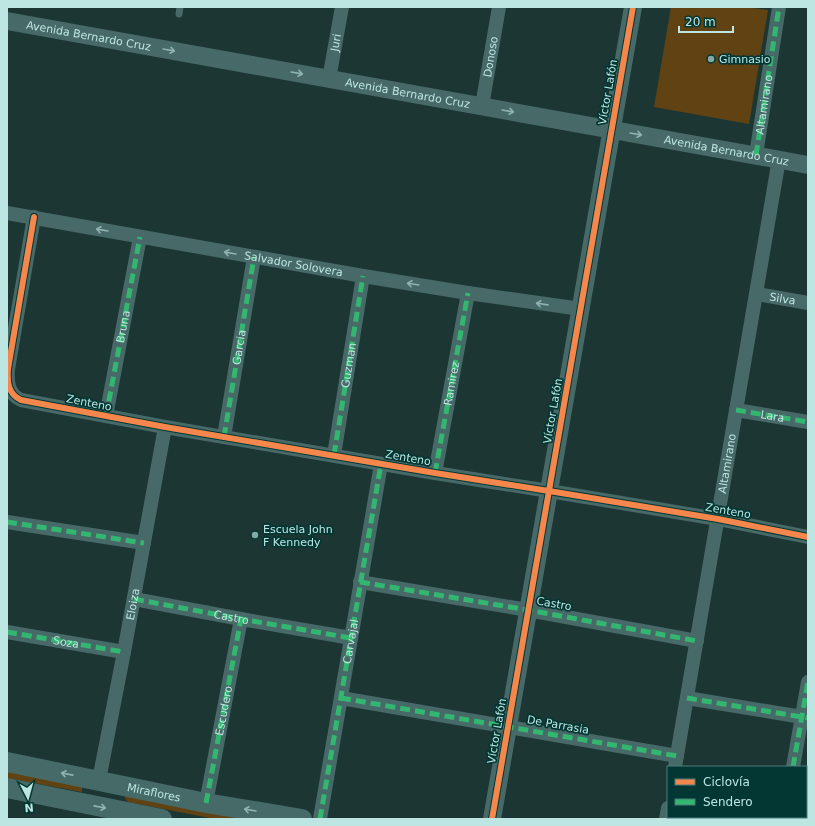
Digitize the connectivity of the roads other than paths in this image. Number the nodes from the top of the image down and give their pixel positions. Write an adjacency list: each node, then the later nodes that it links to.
1 (342, 7): 6 (street, Juri)
2 (499, 7): 7 (street, Donoso)
3 (633, 7): 8 (street, Víctor Lafón)
4 (779, 7): 9 (street, Altamirano)
5 (7, 21): 6 (street, Avenida Bernardo Cruz, one-way to 6)
6 (329, 79): 7 (street, Avenida Bernardo Cruz)
7 (482, 106): 8 (street, Avenida Bernardo Cruz, one-way to 8)
8 (612, 129): 9 (street, Avenida Bernardo Cruz, one-way to 9); 20 (street, Víctor Lafón)
9 (756, 155): 10 (street, Avenida Bernardo Cruz)
10 (780, 159): 11 (street, Avenida Bernardo Cruz); 18 (street, Altamirano)
11 (808, 164)
12 (7, 213): 13 (street, Salvador Solovera)
13 (34, 217): 14 (street, Salvador Solovera, one-way to 13); 22 (street, Zenteno)
14 (140, 237): 15 (street, Salvador Solovera, one-way to 14); 22 (street, Bruna)
15 (254, 257): 16 (street, Salvador Solovera); 25 (street, Garcia)
16 (363, 276): 17 (street, Salvador Solovera, one-way to 16); 26 (street, Guzman)
17 (468, 293): 20 (street, Salvador Solovera, one-way to 17); 28 (street, Ramirez)
18 (756, 294): 19 (street, Silva); 21 (street, Altamirano)
19 (808, 303)
20 (581, 309): 29 (street, Víctor Lafón)
21 (736, 410): 23 (street, Lara); 30 (street, Altamirano)
22 (106, 416): 24 (street, Zenteno)
23 (808, 422)
24 (165, 427): 25 (street, Zenteno); 33 (street, Eloiza)
25 (224, 437): 26 (street, Zenteno)
26 (334, 455): 27 (street, Zenteno)
27 (381, 464): 28 (street, Zenteno); 34 (street, Carvajal)
28 (435, 473): 29 (street, Zenteno)
29 (549, 491): 30 (street, Zenteno); 36 (street, Víctor Lafón)
30 (718, 519): 32 (street, Zenteno); 40 (street, Altamirano)
31 (7, 522): 33 (street)
32 (808, 537)
33 (144, 543): 35 (street, Eloiza)
34 (360, 582): 36 (street, Castro); 39 (street, Carvajal)
35 (134, 599): 37 (street, Castro); 41 (street, Eloiza)
36 (528, 610): 40 (street, Castro); 46 (street, Víctor Lafón)
37 (241, 620): 39 (street, Castro); 52 (street, Escudero)
38 (7, 632): 41 (street, Soza)
39 (351, 638): 43 (street, Carvajal)
40 (697, 641): 44 (street, Altamirano)
41 (124, 652): 50 (street, Eloiza)
42 (808, 682): 45 (street)
43 (341, 698): 46 (street, De Parrasia); 55 (street, Carvajal)
44 (687, 698): 45 (street); 48 (street, Altamirano)
45 (805, 718): 49 (street)
46 (508, 726): 48 (street, De Parrasia); 56 (street, Víctor Lafón)
47 (7, 762): 50 (main road, Miraflores, one-way to 47)
48 (676, 762)
49 (793, 766)
50 (99, 780): 52 (main road, Miraflores)
51 (7, 788): 53 (main road, one-way to 53)
52 (206, 803): 54 (main road, Miraflores, one-way to 52)
53 (162, 819)
54 (302, 819)
55 (320, 819)
56 (492, 819)

